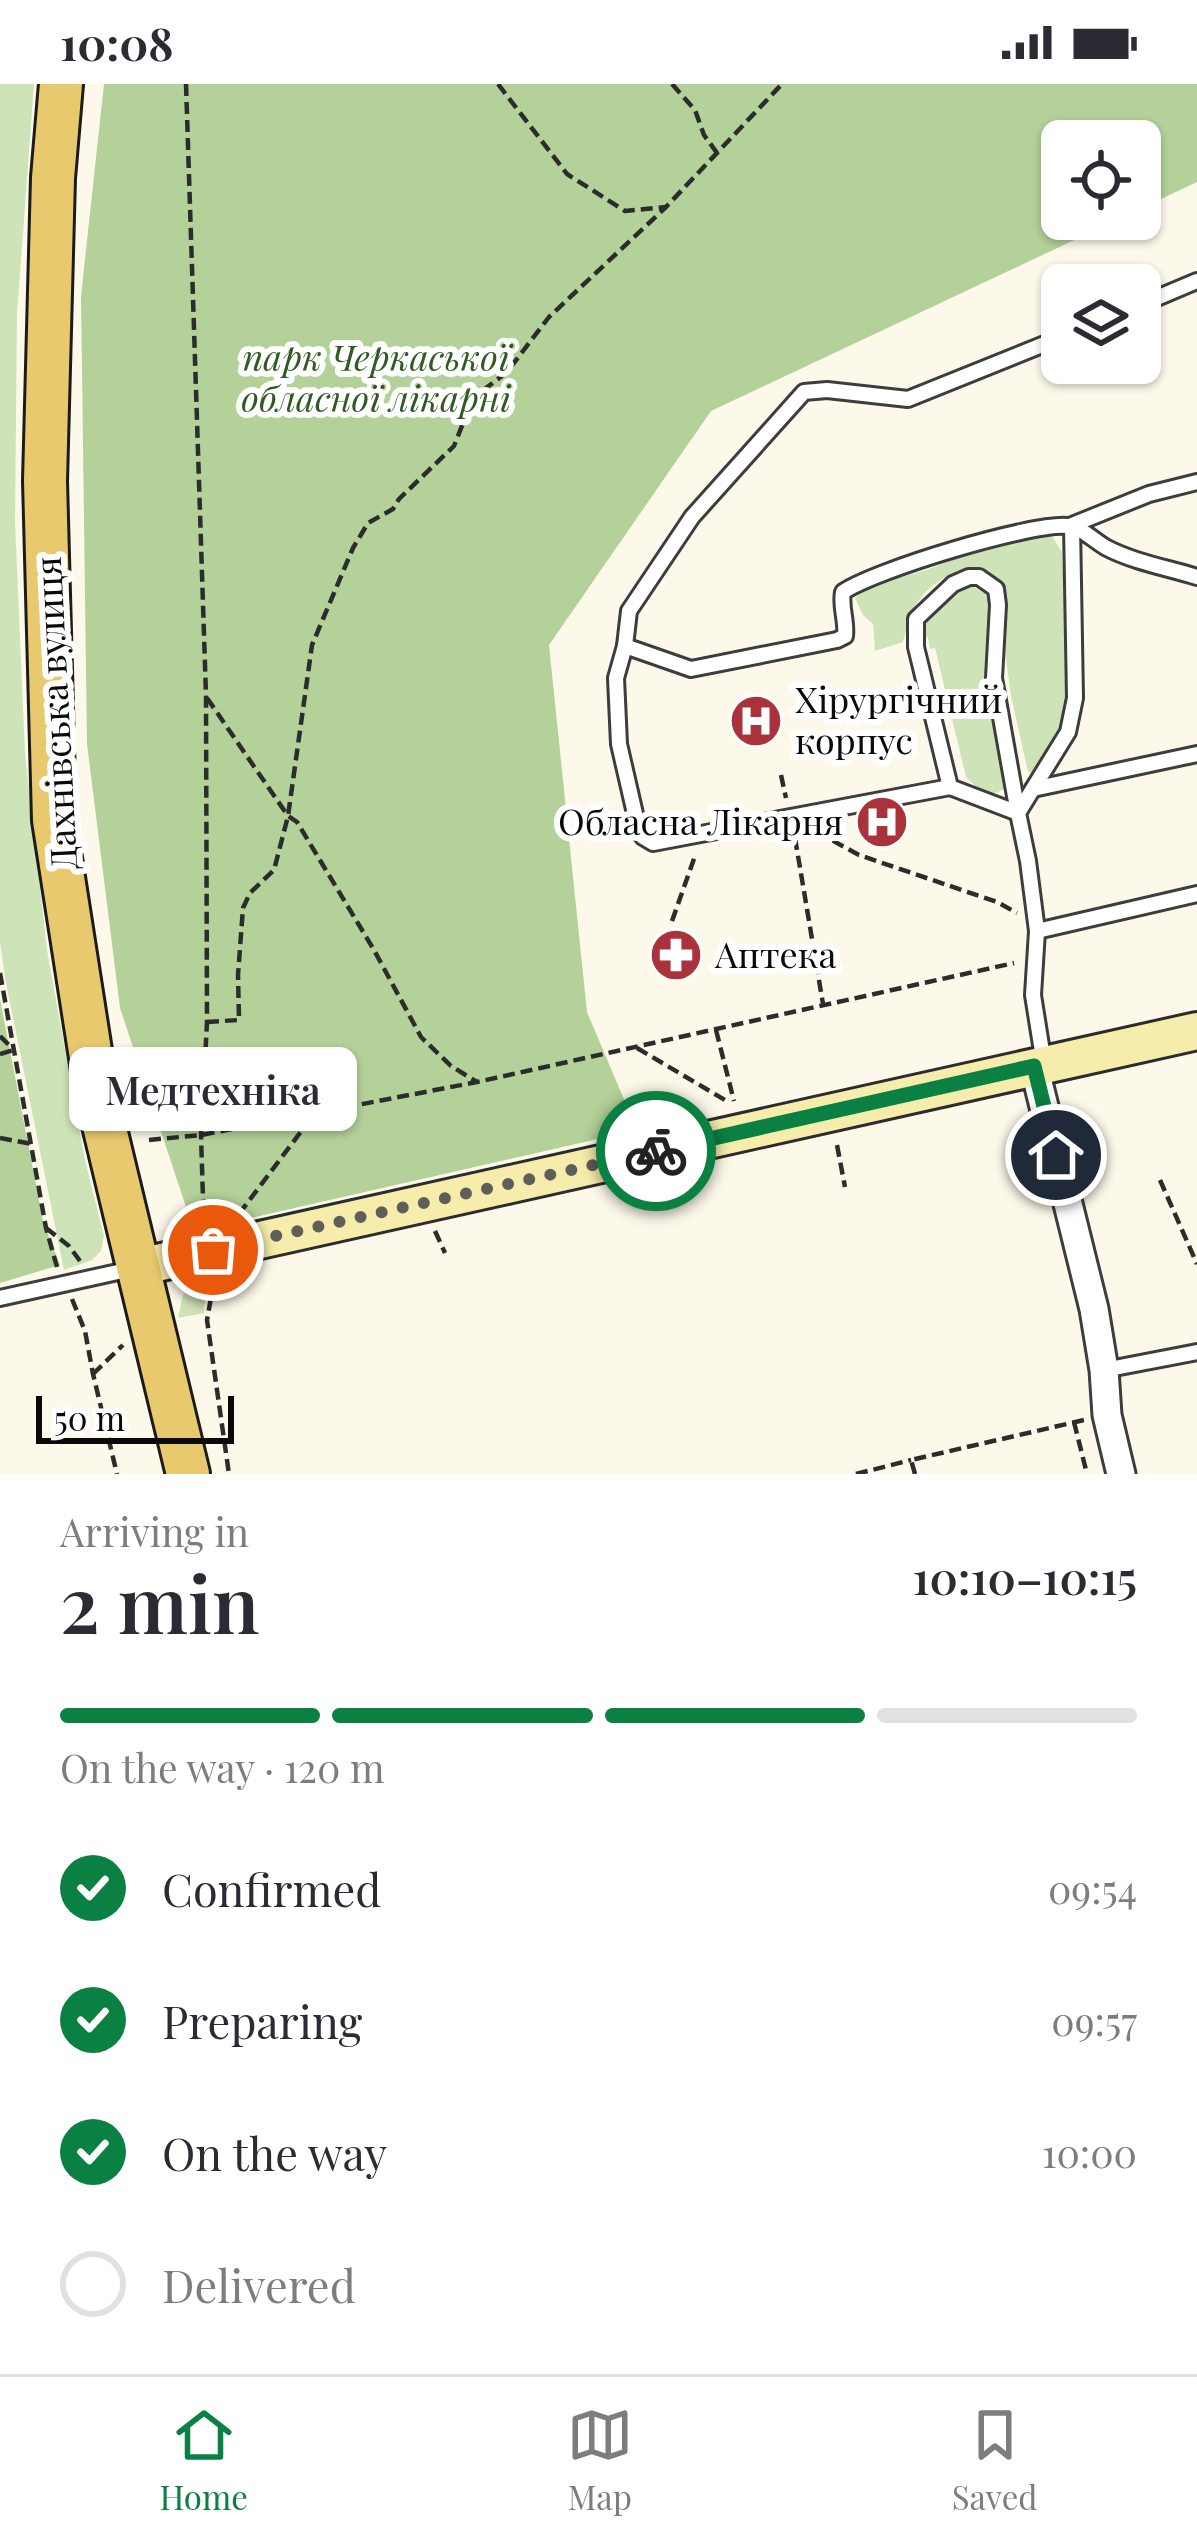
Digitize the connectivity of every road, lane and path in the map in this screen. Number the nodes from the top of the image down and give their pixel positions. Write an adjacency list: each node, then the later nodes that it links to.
1 (61, 84): 52 (main road, Дахнівська вулиця)
2 (186, 84): 15 (path)
3 (498, 84): 7 (path)
4 (672, 84): 6 (path)
5 (782, 84): 6 (path)
6 (717, 153): 7 (path)
7 (666, 207): 20 (path)
8 (1197, 281): 9 (lane)
9 (1161, 296)
10 (1041, 346): 14 (lane)
11 (1197, 482): 12 (lane)
12 (1072, 525): 13 (lane); 14 (lane); 18 (lane)
13 (1197, 577)
14 (625, 646): 22 (lane)
15 (206, 697): 20 (path); 29 (path)
16 (1197, 754): 18 (lane)
17 (950, 788): 19 (lane); 19 (lane); 21 (lane)
18 (1034, 789): 19 (lane)
19 (1018, 813): 25 (lane)
20 (289, 815): 29 (path); 37 (path)
21 (791, 817): 22 (lane); 26 (path); 28 (path)
22 (703, 833): 24 (path)
23 (1197, 894): 25 (lane)
24 (672, 921)
25 (1037, 931): 26 (lane)
26 (1034, 958): 28 (path); 36 (lane)
27 (0, 973): 34 (path)
28 (823, 1004): 30 (path)
29 (207, 1022): 39 (path)
30 (716, 1028): 33 (path); 33 (path)
31 (1197, 1030): 36 (street)
32 (0, 1036): 34 (path)
33 (634, 1046): 37 (path)
34 (14, 1050): 35 (path); 43 (path)
35 (0, 1054)
36 (1039, 1065): 52 (street); 61 (street)
37 (477, 1082): 38 (path)
38 (315, 1113): 39 (path); 46 (path)
39 (201, 1135): 42 (path); 47 (path)
40 (835, 1136): 45 (path)
41 (0, 1138): 43 (path)
42 (149, 1140)
43 (32, 1144): 49 (path)
44 (1160, 1180): 51 (path)
45 (845, 1187)
46 (250, 1201)
47 (209, 1225)
48 (434, 1226): 50 (path)
49 (46, 1228): 54 (path); 55 (path)
50 (445, 1253)
51 (1197, 1264)
52 (139, 1267): 54 (lane); 67 (main road, Дахнівська вулиця)
53 (215, 1269): 57 (path)
54 (88, 1279): 55 (lane)
55 (66, 1284): 56 (lane); 62 (path)
56 (0, 1298)
57 (207, 1320): 58 (path); 68 (path)
58 (192, 1323)
59 (130, 1338): 62 (path)
60 (1197, 1352): 61 (lane)
61 (1104, 1370): 63 (street)
62 (93, 1374): 66 (path)
63 (1107, 1415): 64 (path); 72 (street)
64 (1074, 1422): 65 (path); 71 (path)
65 (911, 1460): 69 (path); 70 (path)
66 (117, 1474)
67 (188, 1474)
68 (230, 1474)
69 (856, 1474)
70 (915, 1474)
71 (1087, 1474)
72 (1121, 1474)

